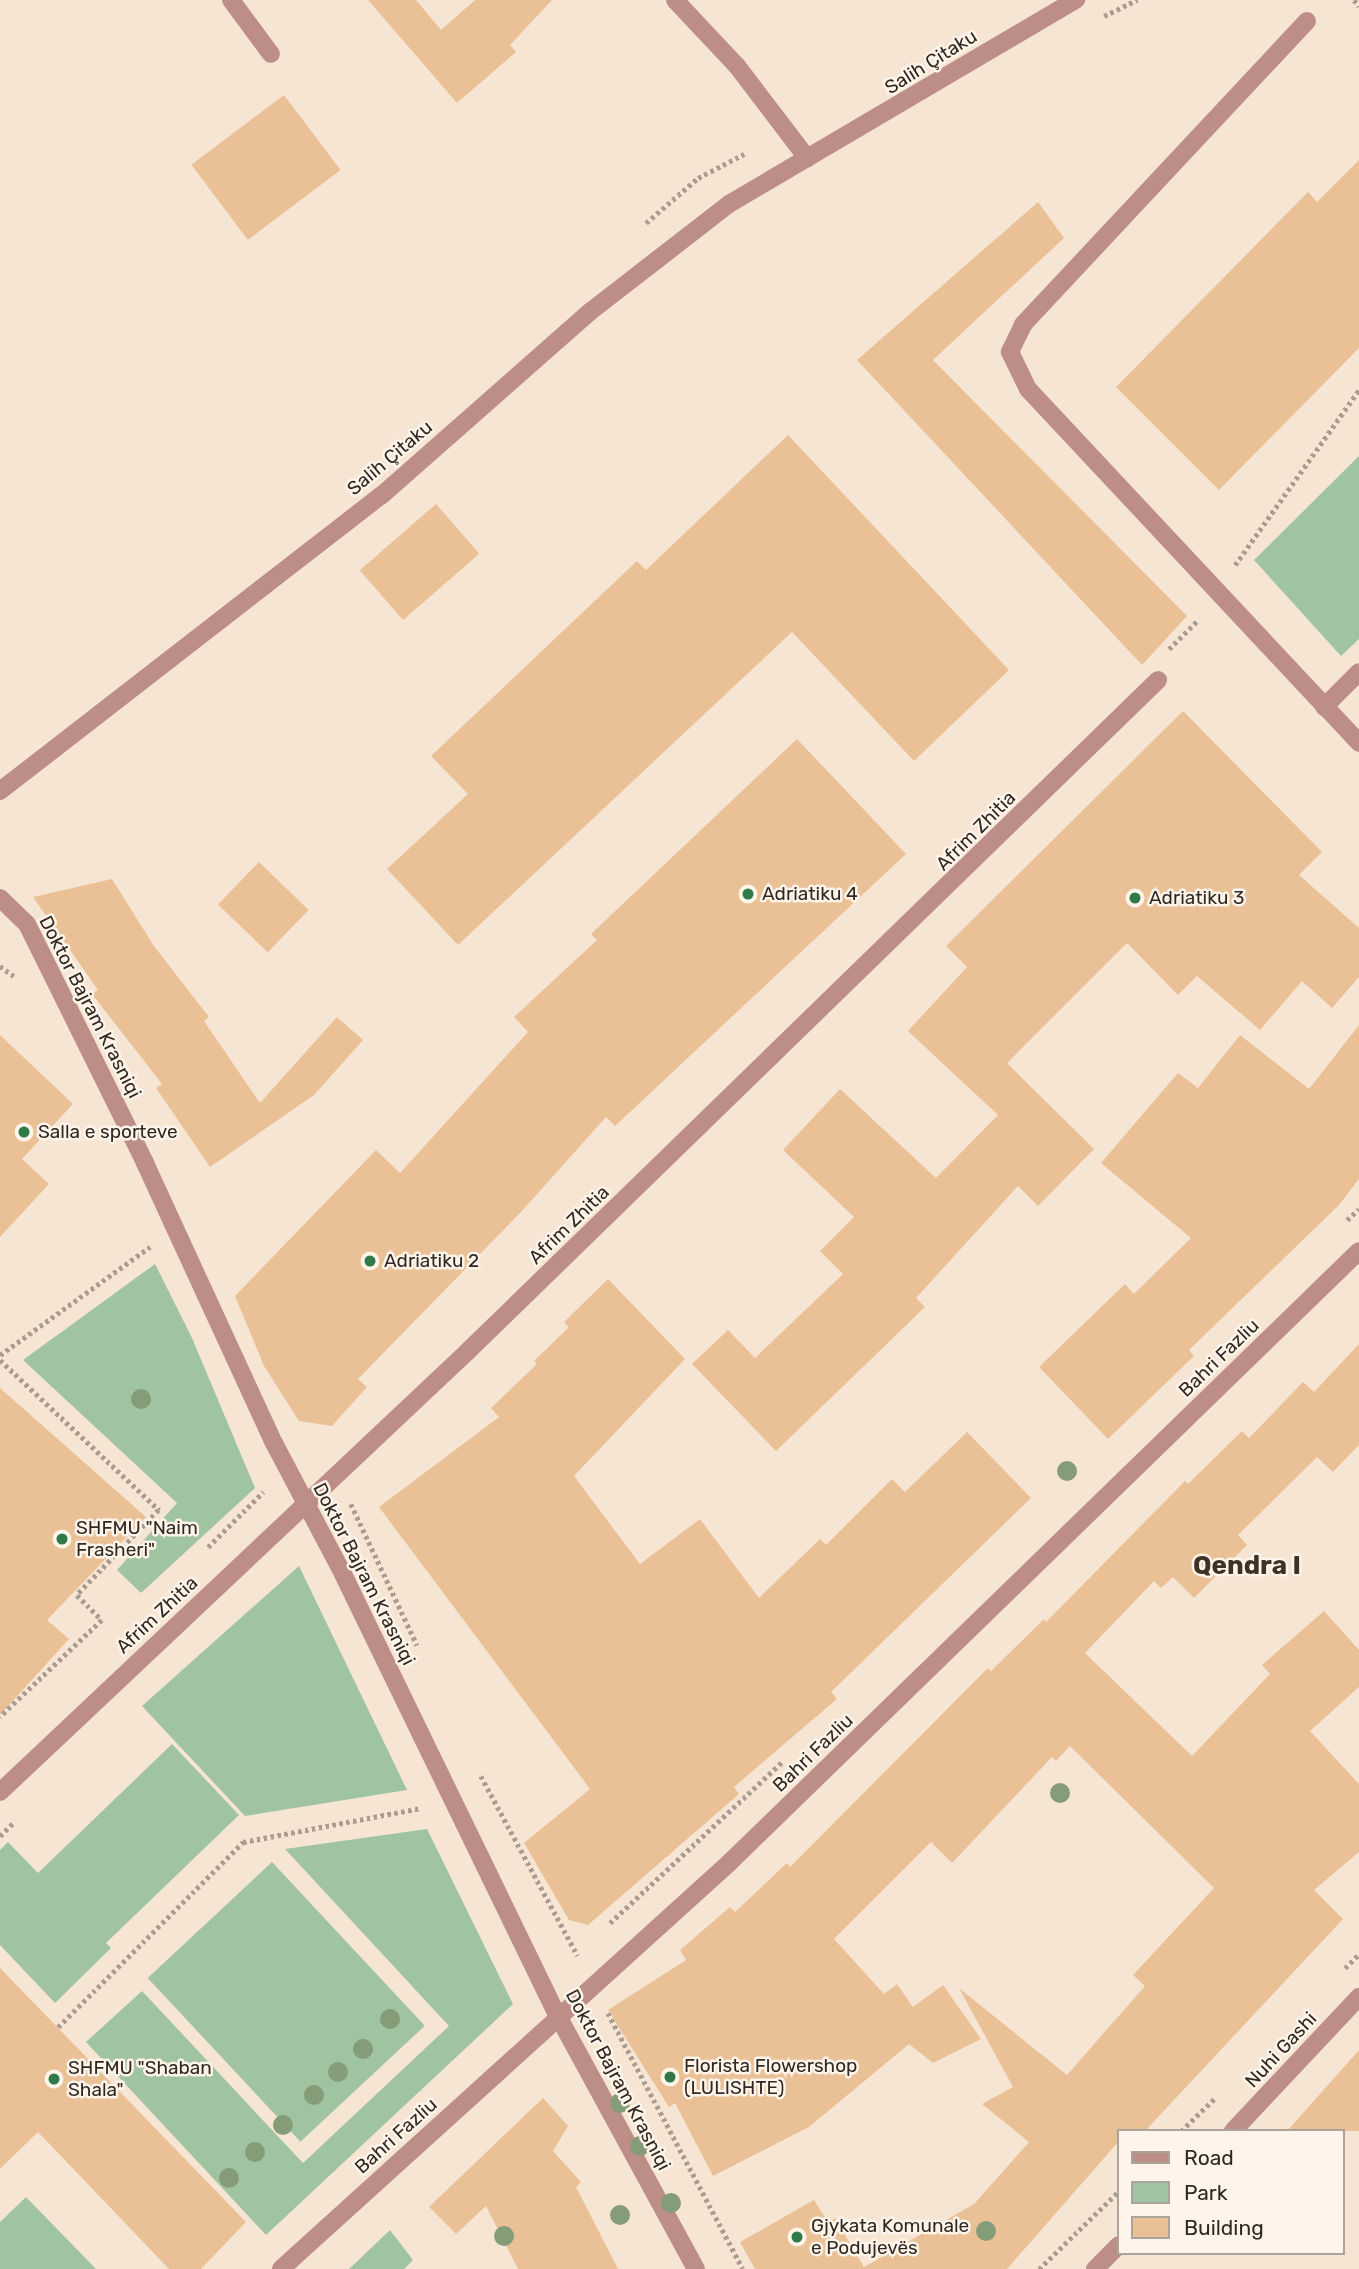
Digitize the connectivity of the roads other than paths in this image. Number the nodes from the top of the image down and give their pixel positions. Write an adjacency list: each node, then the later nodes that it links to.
1 (230, 0): 5 (street)
2 (1076, 0): 6 (street, Salih Çitaku)
3 (681, 3): 6 (street)
4 (1307, 21): 9 (street)
5 (271, 54)
6 (807, 158): 11 (street, Salih Çitaku)
7 (1359, 672): 9 (street)
8 (1158, 680): 14 (street, Afrim Zhitia)
9 (1324, 707): 10 (street)
10 (1359, 743)
11 (0, 791)
12 (0, 898): 14 (street, Doktor Bajram Krasniqi)
13 (1359, 1251): 17 (street, Bahri Fazliu)
14 (304, 1504): 15 (street, Afrim Zhitia); 17 (street, Doktor Bajram Krasniqi)
15 (0, 1792)
16 (1359, 1997): 18 (street, Nuhi Gashi)
17 (558, 2016): 20 (street, Bahri Fazliu); 21 (street, Doktor Bajram Krasniqi)
18 (1235, 2129)
19 (1118, 2246): 22 (street)
20 (281, 2269)
21 (696, 2269)
22 (1095, 2269)

